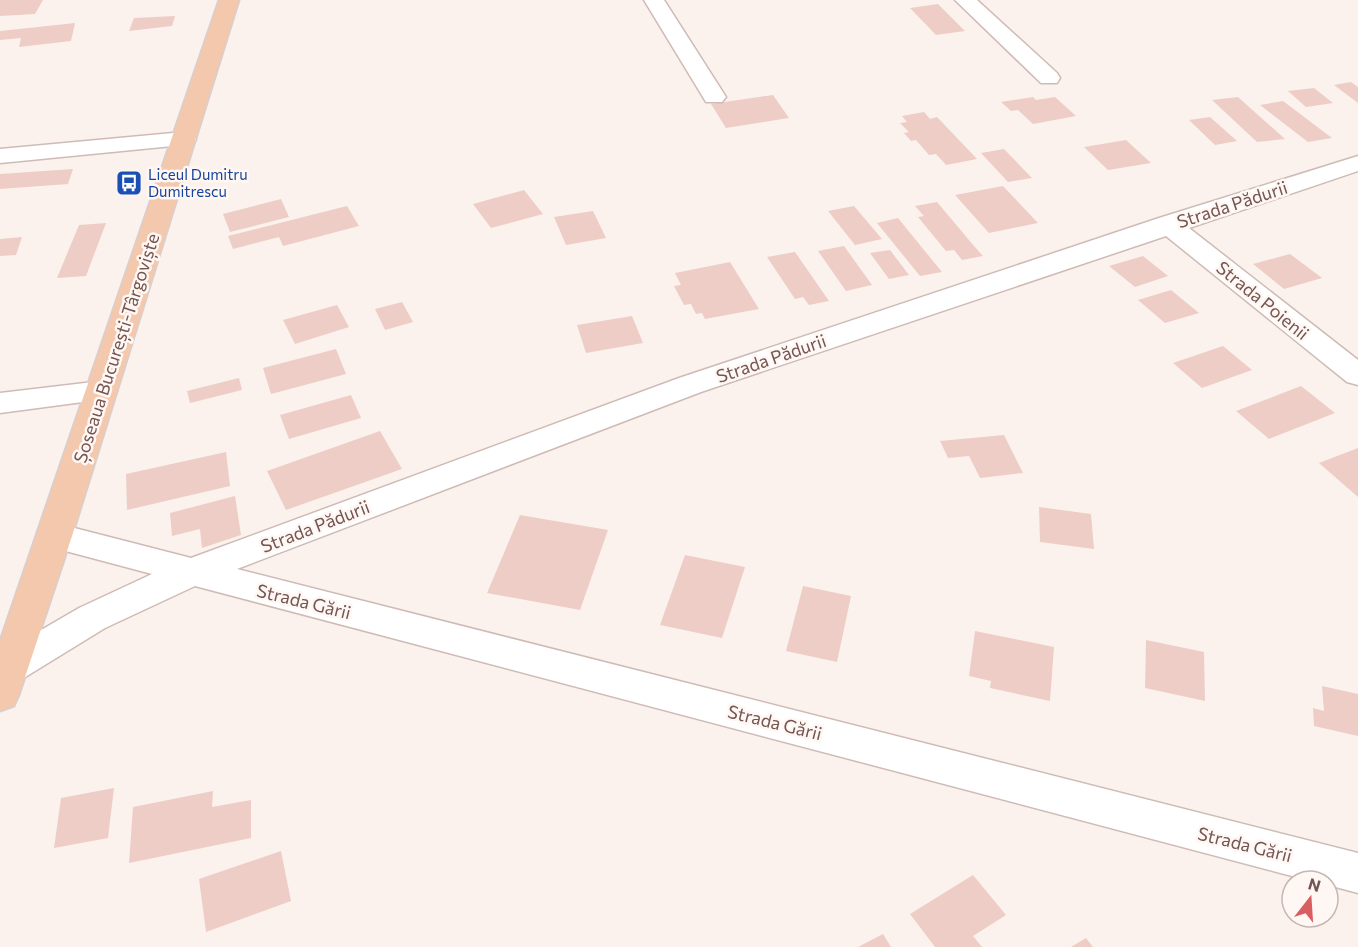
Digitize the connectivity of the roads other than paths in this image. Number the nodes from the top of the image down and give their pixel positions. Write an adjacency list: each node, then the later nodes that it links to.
1 (229, 0): 6 (main road, Șoseaua București-Târgoviște)
2 (654, 0): 5 (street)
3 (965, 0): 4 (street)
4 (1049, 78)
5 (714, 97)
6 (184, 139): 7 (street); 11 (main road, Șoseaua București-Târgoviște)
7 (0, 156)
8 (1358, 163): 9 (street, Strada Pădurii)
9 (1168, 224): 10 (street, Strada Poienii); 14 (street, Strada Pădurii)
10 (1358, 375)
11 (102, 391): 12 (street); 13 (main road, Șoseaua București-Târgoviște)
12 (0, 404)
13 (55, 536): 14 (street, Strada Gării); 15 (main road, Șoseaua București-Târgoviște)
14 (191, 572): 15 (street, Strada Pădurii); 16 (street, Strada Gării)
15 (4, 682)
16 (1358, 873)

